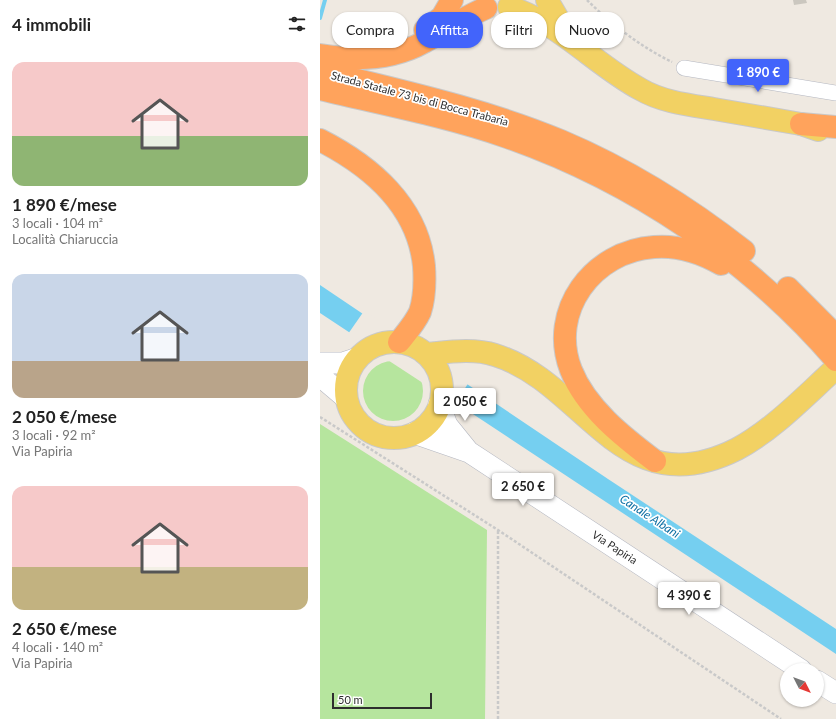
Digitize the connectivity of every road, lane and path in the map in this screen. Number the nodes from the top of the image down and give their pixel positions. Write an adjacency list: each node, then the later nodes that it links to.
1 (452, 0): 8 (highway)
2 (547, 0): 6 (main road)
3 (587, 0): 11 (path)
4 (478, 4): 5 (main road); 10 (highway)
5 (516, 4): 7 (main road)
6 (555, 13)
7 (555, 29)
8 (320, 47)
9 (582, 48): 15 (main road)
10 (320, 55)
11 (684, 68): 14 (street)
12 (320, 70): 20 (highway, Strada Statale 73 bis di Bocca Trabaria)
13 (320, 89): 19 (highway, Strada Statale 73 bis di Bocca Trabaria)
14 (836, 93)
15 (801, 124): 16 (highway); 17 (main road)
16 (836, 127)
17 (836, 137)
18 (320, 140): 21 (highway)
19 (771, 292): 25 (highway, Strada Statale 73 bis di Bocca Trabaria); 35 (highway)
20 (836, 336)
21 (400, 342): 23 (main road, Via Papiria); 24 (main road, Via Papiria)
22 (482, 352): 23 (main road); 29 (main road); 35 (main road)
23 (426, 354): 29 (main road, Via Papiria)
24 (358, 358): 26 (main road, Via Papiria); 30 (main road, Via Papiria)
25 (836, 360)
26 (320, 363)
27 (828, 375): 35 (main road)
28 (320, 376): 30 (main road, Via Papiria)
29 (440, 378): 31 (main road, Via Papiria)
30 (344, 404): 33 (main road, Via Papiria); 33 (path)
31 (439, 404): 33 (main road, Via Papiria); 34 (main road, Via Papiria)
32 (320, 417): 36 (path)
33 (410, 438): 34 (main road, Via Papiria)
34 (469, 452): 37 (main road, Via Papiria)
35 (655, 461)
36 (498, 530): 40 (path); 41 (path)
37 (790, 663)
38 (824, 685): 39 (main road)
39 (836, 693)
40 (498, 719)
41 (781, 719)

